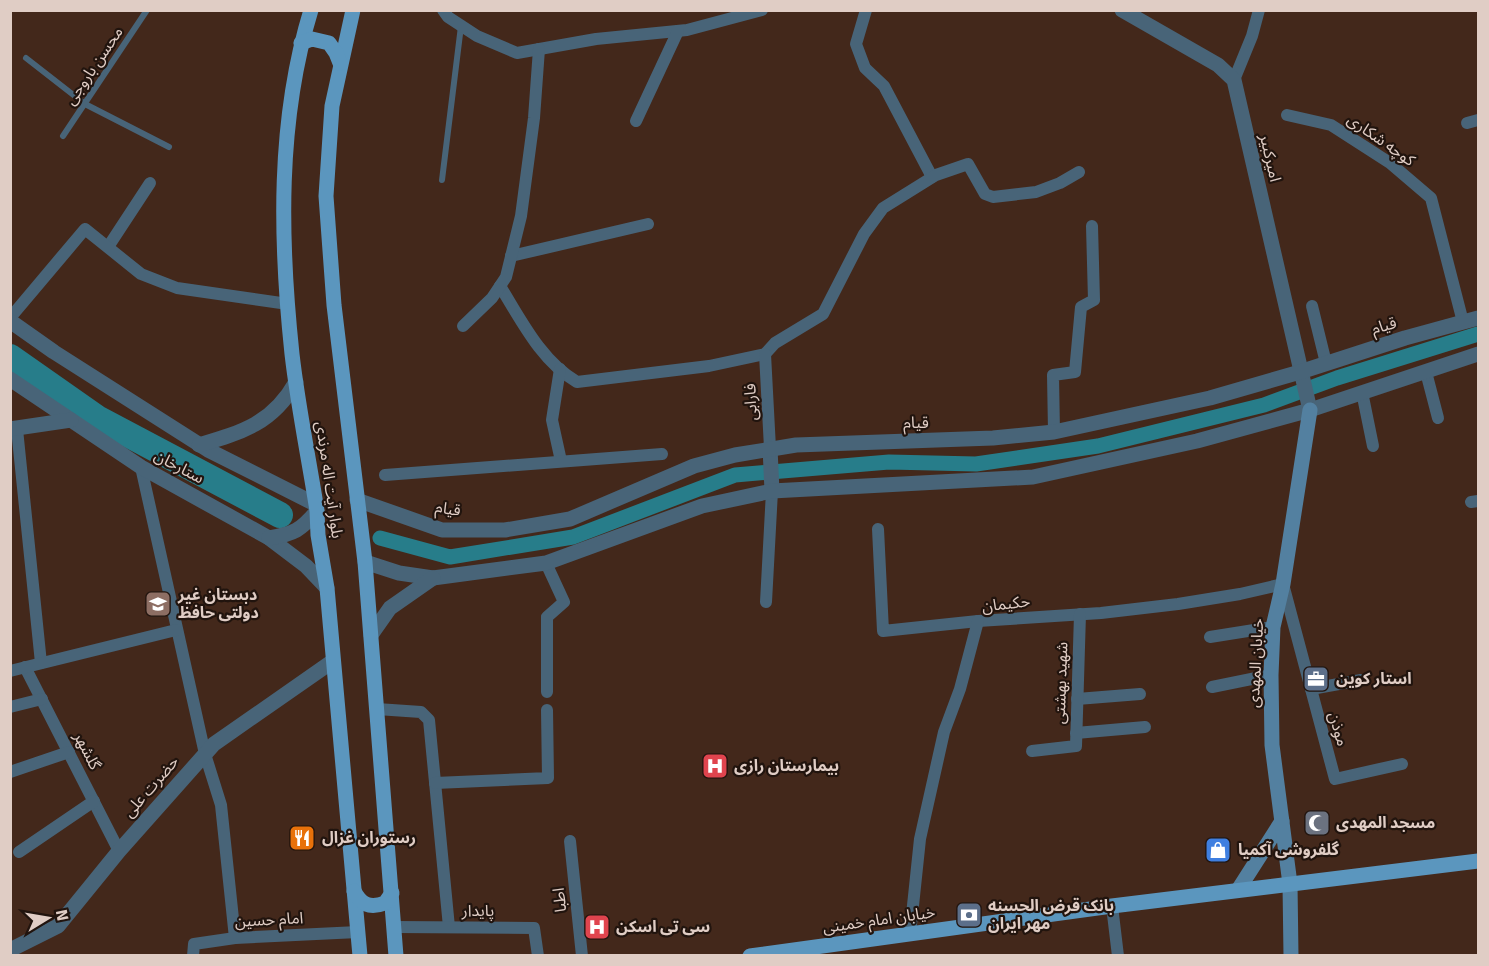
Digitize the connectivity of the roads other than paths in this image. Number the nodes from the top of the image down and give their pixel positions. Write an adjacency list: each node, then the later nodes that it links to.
1 (147, 10): 16 (lane, محسن باروجی)
2 (311, 10): 11 (main road, بلوار آیت اله مرندی)
3 (353, 10): 14 (main road, بلوار آیت اله مرندی)
4 (443, 10): 9 (street)
5 (762, 10): 10 (street)
6 (866, 10): 22 (street)
7 (1122, 10): 15 (street)
8 (1258, 10): 15 (street)
9 (461, 26): 12 (street); 23 (lane)
10 (678, 31): 12 (street); 18 (street)
11 (301, 44): 14 (main road); 30 (main road, بلوار آیت اله مرندی)
12 (539, 49): 28 (street)
13 (26, 58): 16 (lane)
14 (340, 63): 58 (main road, بلوار آیت اله مرندی)
15 (1234, 80): 40 (street, امیرکبیر)
16 (85, 104): 19 (lane, محسن باروجی); 20 (lane)
17 (1287, 115): 34 (street, کوچه شکاری)
18 (636, 121)
19 (63, 136)
20 (169, 147)
21 (1079, 172): 22 (street)
22 (932, 177): 36 (street)
23 (442, 180)
24 (150, 183): 27 (street)
25 (648, 224): 28 (street)
26 (1092, 226): 49 (street)
27 (108, 247): 30 (street); 33 (street)
28 (511, 256): 29 (street)
29 (500, 286): 35 (street); 39 (street)
30 (288, 304): 43 (main road, بلوار آیت اله مرندی)
31 (1312, 306): 38 (street)
32 (1479, 318): 34 (street, قیام)
33 (10, 319): 50 (street, ستارخان)
34 (1463, 322): 38 (street, قیام)
35 (463, 326)
36 (765, 354): 39 (street); 52 (street, فارابی)
37 (1479, 354): 41 (street)
38 (1326, 363): 40 (street, قیام)
39 (560, 369): 54 (street)
40 (1300, 372): 45 (street, امیرکبیر); 49 (street, قیام)
41 (1426, 372): 44 (street); 46 (street)
42 (10, 379): 47 (street, ستارخان)
43 (297, 382): 50 (street); 59 (main road, بلوار آیت اله مرندی)
44 (1362, 392): 45 (street); 51 (street)
45 (1310, 410): 57 (street); 65 (main road, خیابان المهدی)
46 (1438, 418)
47 (71, 420): 48 (street); 55 (street, ستارخان)
48 (14, 429): 75 (street)
49 (1054, 432): 52 (street, قیام)
50 (200, 445): 59 (street, ستارخان)
51 (1373, 446)
52 (770, 448): 57 (street); 58 (street, قیام)
53 (662, 454): 54 (street)
54 (561, 461): 56 (street)
55 (141, 467): 61 (street, ستارخان); 71 (street)
56 (385, 475)
57 (772, 491): 63 (street); 67 (street)
58 (357, 500): 62 (main road, بلوار آیت اله مرندی)
59 (317, 508): 61 (street); 66 (main road, بلوار آیت اله مرندی)
60 (878, 529): 69 (street)
61 (269, 538): 66 (street, ستارخان)
62 (365, 562): 64 (street); 72 (main road, بلوار آیت اله مرندی)
63 (546, 563): 64 (street); 82 (street)
64 (433, 578): 72 (street)
65 (1283, 584): 68 (street, حکیمان); 70 (main road, خیابان المهدی); 81 (street, موذن)
66 (327, 588): 74 (main road, بلوار آیت اله مرندی)
67 (766, 602)
68 (1080, 614): 69 (street, حکیمان); 85 (street, شهید بهشتی)
69 (978, 621): 111 (street, حکیمان)
70 (1273, 627): 73 (street); 78 (main road, خیابان المهدی)
71 (177, 630): 75 (street); 93 (street)
72 (371, 635): 87 (main road, بلوار آیت اله مرندی)
73 (1210, 637)
74 (333, 661): 93 (street, حضرت علی); 105 (main road, بلوار آیت اله مرندی)
75 (41, 663): 76 (street)
76 (26, 667): 77 (street); 84 (street, گلشهر)
77 (10, 671)
78 (1271, 675): 80 (street); 98 (main road, خیابان المهدی)
79 (1360, 680): 81 (street)
80 (1212, 687)
81 (1311, 689): 94 (street, موذن)
82 (547, 692)
83 (1140, 694): 85 (street)
84 (42, 699): 86 (street); 92 (street, گلشهر)
85 (1077, 699): 90 (street, شهید بهشتی)
86 (10, 707)
87 (377, 709): 96 (street); 106 (main road, بلوار آیت اله مرندی)
88 (547, 710): 96 (street)
89 (1145, 727): 90 (street)
90 (1076, 733): 91 (street, شهید بهشتی)
91 (1032, 751)
92 (69, 752): 95 (street); 97 (street, گلشهر)
93 (205, 754): 100 (street, حضرت علی); 112 (street)
94 (1402, 764)
95 (10, 772)
96 (435, 783): 109 (street)
97 (94, 801): 100 (street, گلشهر); 101 (street)
98 (1282, 821): 103 (main road, خیابان المهدی); 104 (main road)
99 (570, 841): 118 (street, اطبا)
100 (119, 851): 113 (street, حضرت علی)
101 (19, 852)
102 (1479, 861): 103 (main road, خیابان امام خمینی)
103 (1290, 884): 104 (main road, خیابان امام خمینی); 121 (main road, خیابان المهدی)
104 (1238, 890): 107 (main road, خیابان امام خمینی)
105 (354, 891): 106 (main road); 110 (main road, بلوار آیت اله مرندی)
106 (392, 893): 108 (main road, بلوار آیت اله مرندی)
107 (1112, 906): 111 (main road, خیابان امام خمینی); 120 (street)
108 (394, 927): 109 (street, پایدار); 116 (main road, بلوار آیت اله مرندی)
109 (449, 927): 117 (street, پایدار)
110 (358, 932): 112 (street, امام حسین); 115 (main road, بلوار آیت اله مرندی)
111 (910, 934): 119 (main road, خیابان امام خمینی)
112 (235, 938): 114 (street, امام حسین)
113 (10, 950)
114 (193, 956)
115 (360, 956)
116 (396, 956)
117 (538, 956)
118 (582, 956)
119 (750, 956)
120 (1118, 956)
121 (1291, 956)

